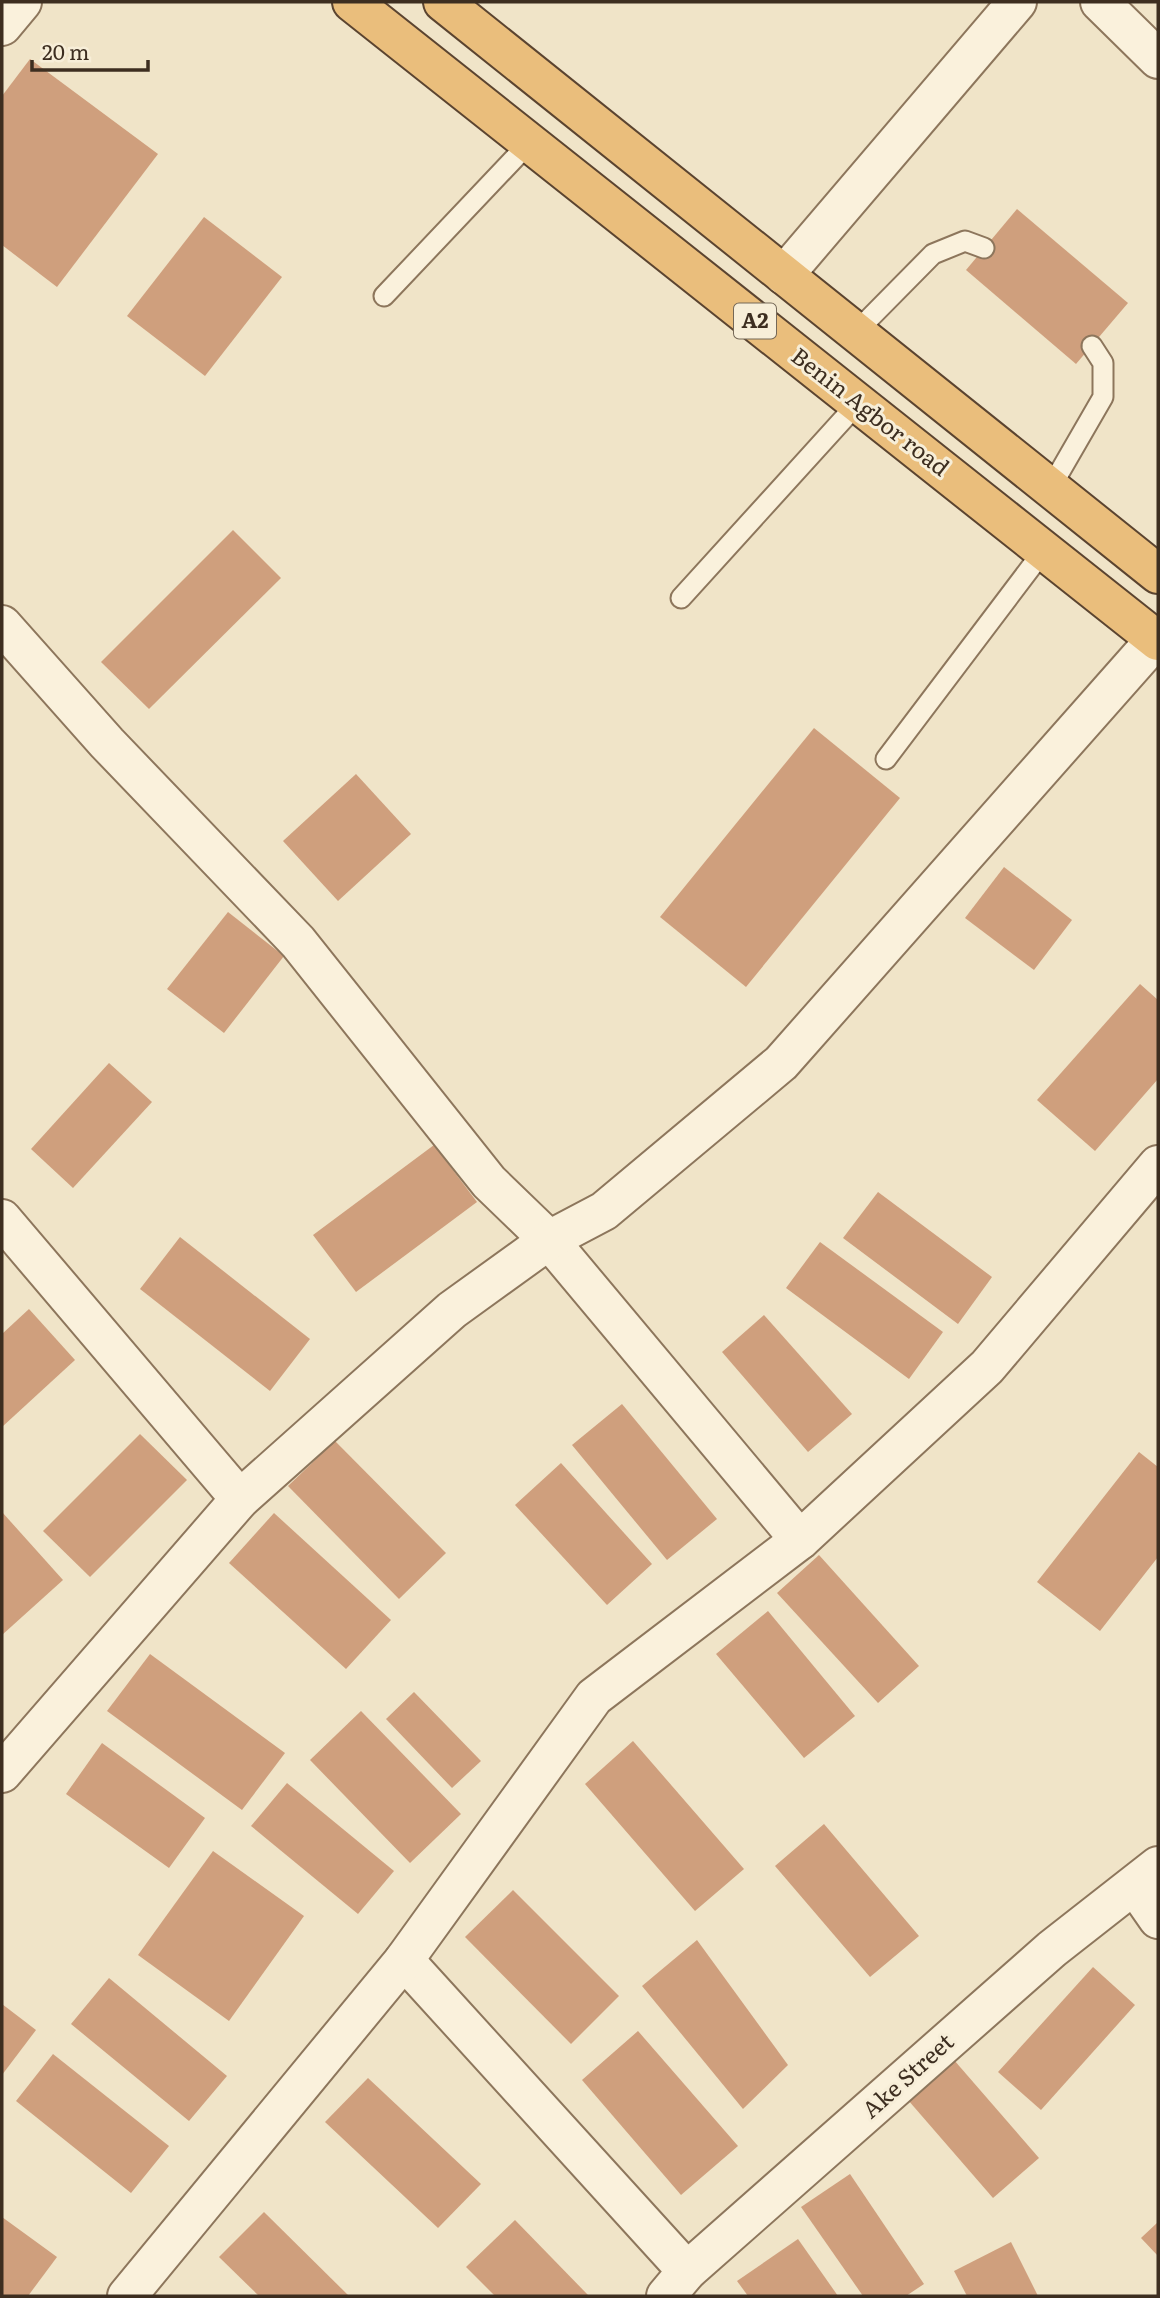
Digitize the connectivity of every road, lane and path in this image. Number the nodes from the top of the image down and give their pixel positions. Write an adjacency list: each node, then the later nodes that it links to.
1 (22, 2): 6 (street)
2 (352, 2): 8 (highway, Benin Agbor road / A2)
3 (443, 2): 10 (highway, A2)
4 (1017, 2): 10 (street)
5 (1100, 2): 7 (street)
6 (2, 26)
7 (1158, 59)
8 (529, 143): 11 (lane); 14 (highway, Benin Agbor road / A2)
9 (984, 248): 12 (lane)
10 (784, 275): 12 (highway, A2)
11 (384, 296)
12 (856, 332): 15 (highway, A2)
13 (1092, 346): 15 (lane)
14 (858, 403): 16 (highway, Benin Agbor road / A2); 18 (lane)
15 (1051, 486): 17 (highway, A2)
16 (1044, 550): 20 (highway, Benin Agbor road / A2); 21 (lane)
17 (1158, 574)
18 (681, 598)
19 (2, 625): 24 (street)
20 (1157, 640): 24 (street)
21 (886, 759)
22 (1158, 1165): 26 (street)
23 (2, 1219): 25 (street)
24 (549, 1240): 25 (street); 26 (street)
25 (240, 1499): 27 (street)
26 (800, 1540): 30 (street)
27 (2, 1773)
28 (1146, 1876): 29 (street); 31 (street, Ake Street)
29 (1158, 1919)
30 (404, 1960): 31 (street); 32 (street)
31 (677, 2284)
32 (127, 2296)

